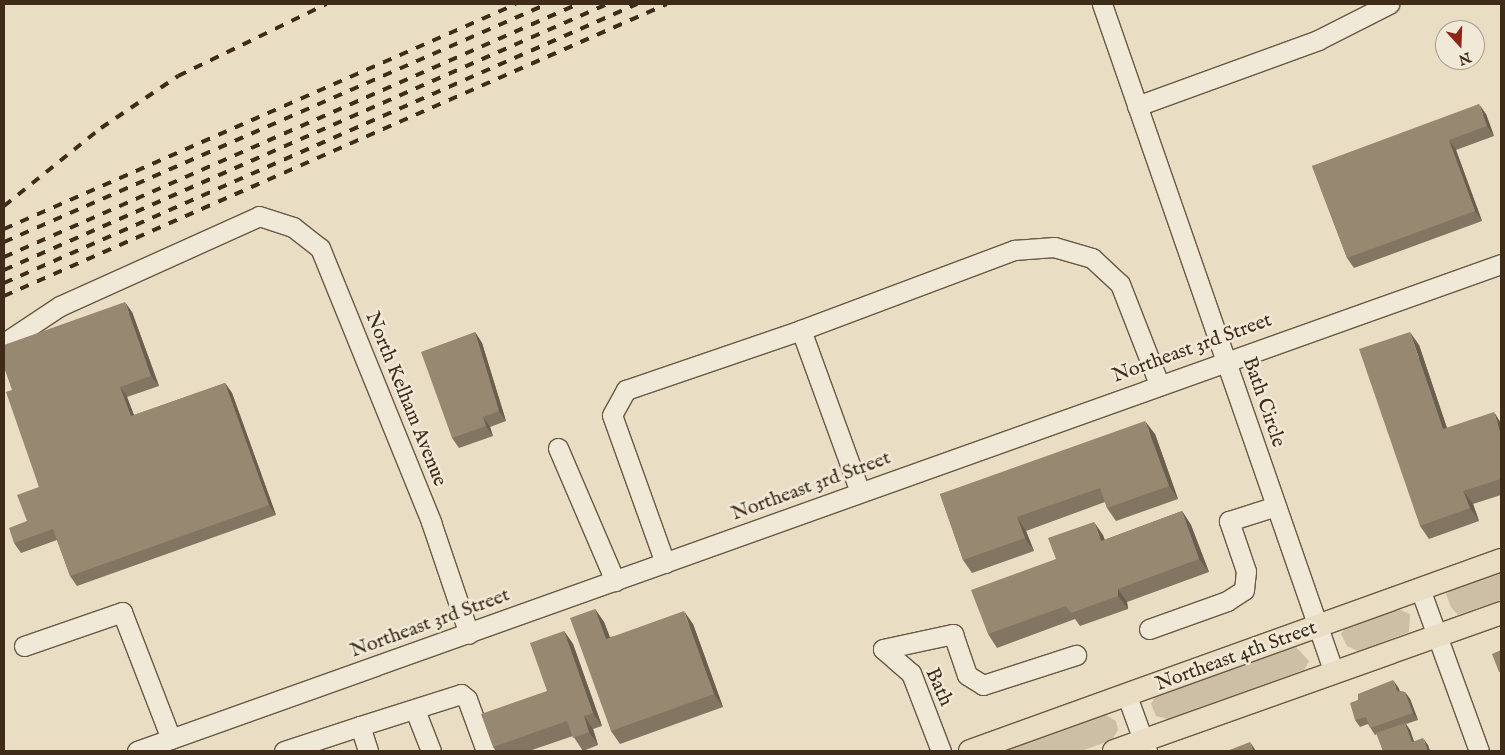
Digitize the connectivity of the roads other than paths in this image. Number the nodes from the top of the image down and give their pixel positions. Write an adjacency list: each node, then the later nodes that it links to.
1 (1102, 4): 3 (street, Bath Circle)
2 (1389, 4): 3 (street)
3 (1138, 106): 7 (street, Bath Circle)
4 (1501, 264): 7 (street, Northeast 3rd Street)
5 (801, 330): 8 (street); 10 (street); 13 (street)
6 (4, 342): 19 (street, North Kelham Avenue)
7 (1226, 360): 8 (street, Northeast 3rd Street); 11 (street, Bath Circle)
8 (1159, 384): 10 (street, Northeast 3rd Street)
9 (558, 448): 14 (street)
10 (860, 492): 13 (street, Northeast 3rd Street)
11 (1276, 506): 17 (street, Bath Circle); 18 (street)
12 (1501, 560): 15 (main road, Northeast 4th Street)
13 (665, 563): 14 (street, Northeast 3rd Street)
14 (615, 581): 19 (street, Northeast 3rd Street)
15 (1420, 589): 17 (main road, Northeast 4th Street); 20 (street)
16 (1501, 613): 20 (main road)
17 (1318, 627): 23 (street, Bath Circle); 24 (main road, Northeast 4th Street)
18 (1149, 629)
19 (469, 634): 27 (street, Northeast 3rd Street)
20 (1437, 636): 23 (main road); 37 (street)
21 (24, 646): 27 (street)
22 (1076, 655): 34 (street, Bath)
23 (1334, 673): 28 (main road)
24 (1127, 696): 28 (street); 35 (main road, Northeast 4th Street)
25 (415, 710): 26 (street); 32 (street); 33 (street)
26 (360, 726): 30 (street); 31 (street)
27 (171, 739): 29 (street, Northeast 3rd Street)
28 (1145, 746): 36 (main road)
29 (137, 751)
30 (284, 751)
31 (368, 751)
32 (431, 751)
33 (486, 751)
34 (941, 751)
35 (970, 751)
36 (1114, 751)
37 (1479, 751)

